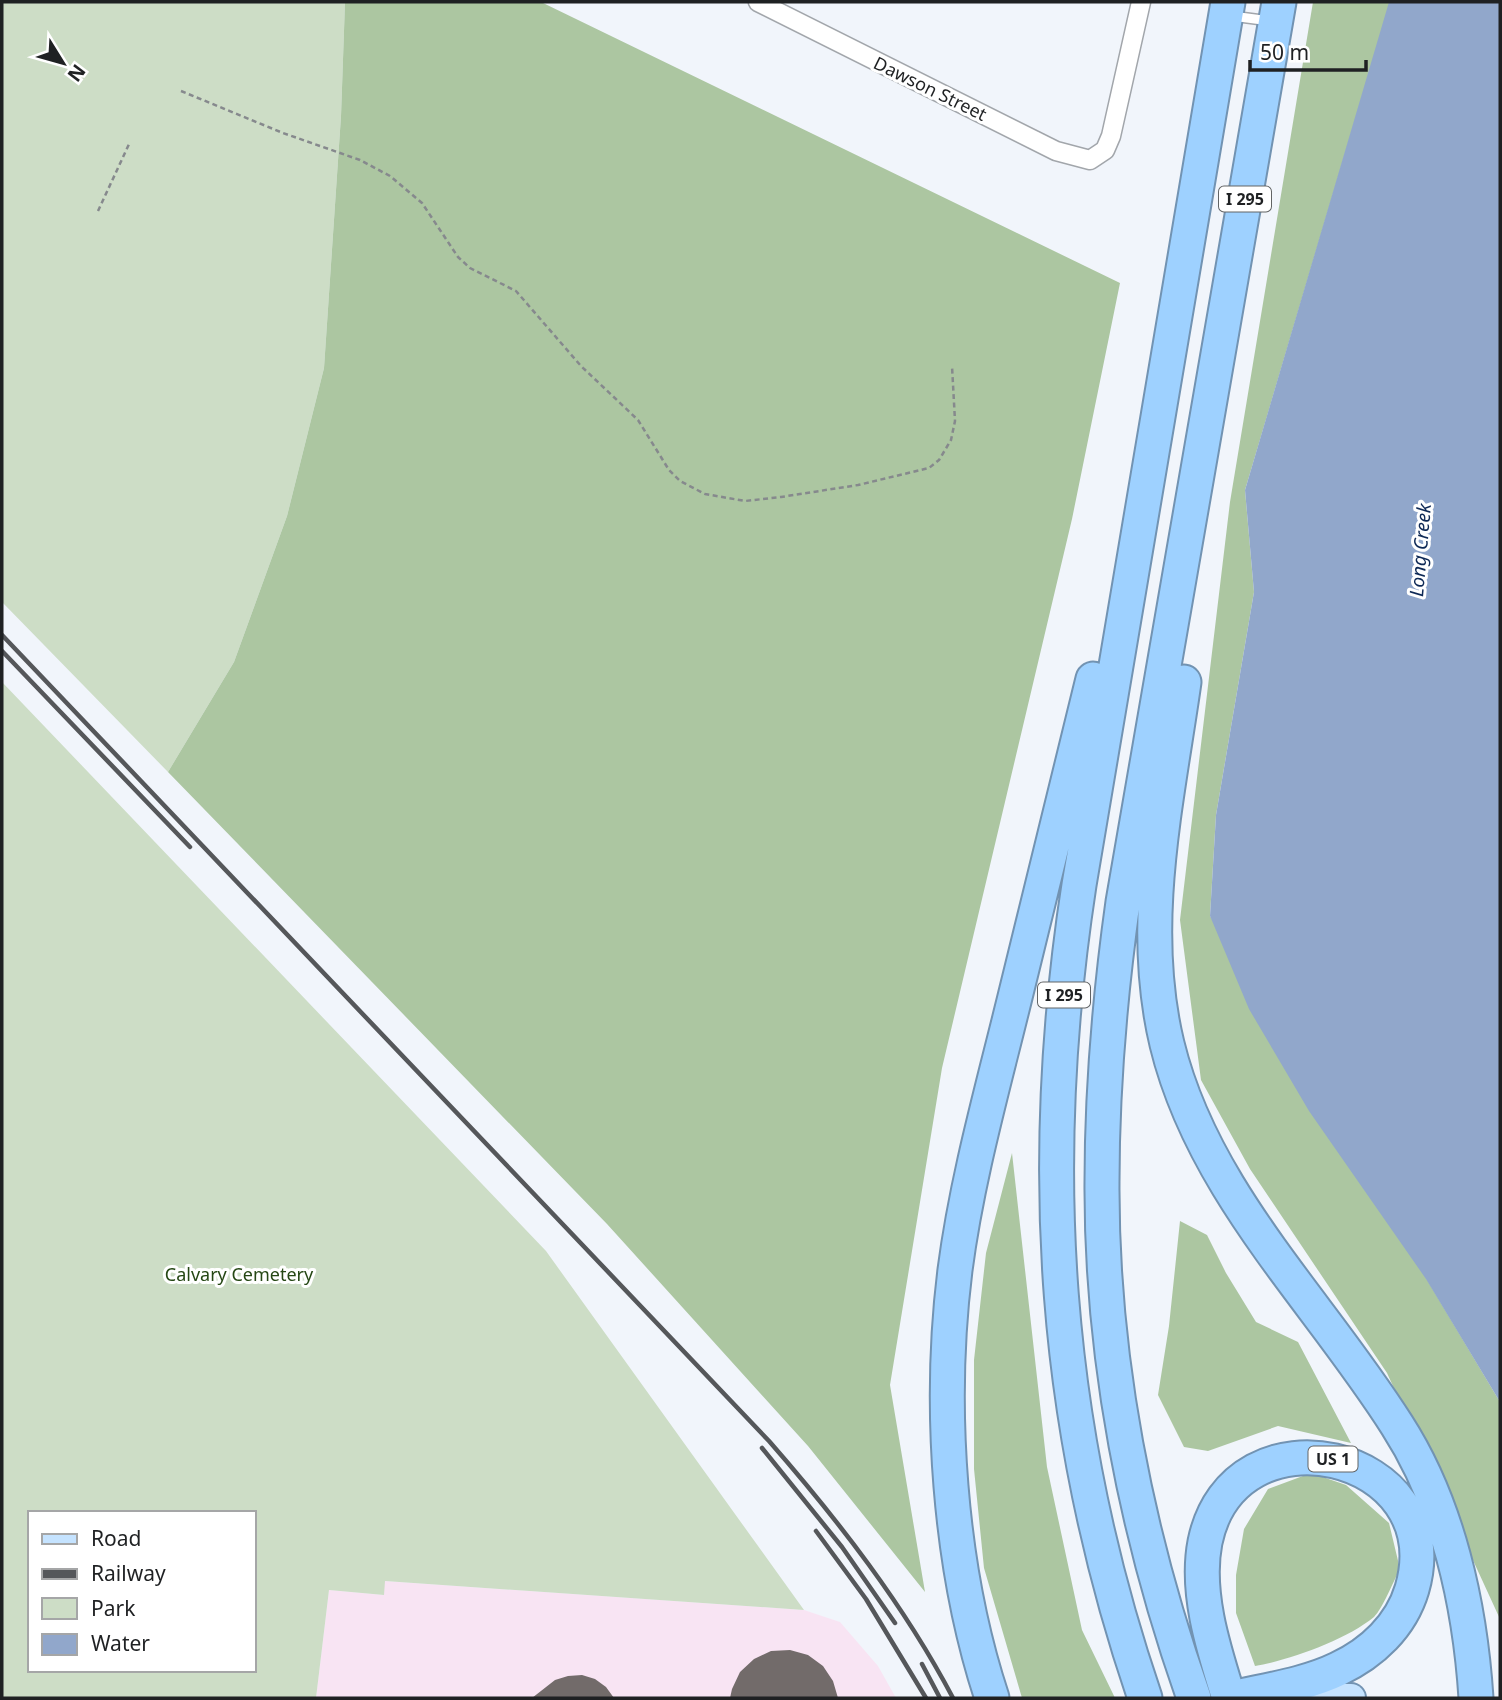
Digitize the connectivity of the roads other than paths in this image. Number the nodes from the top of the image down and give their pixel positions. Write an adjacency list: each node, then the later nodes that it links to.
1 (758, 2): 2 (street, Dawson Street)
2 (1141, 2)
3 (1227, 9): 4 (lane); 5 (highway, I 295)
4 (1277, 12): 6 (highway, I 295)
5 (1179, 290): 8 (highway); 9 (highway, I 295)
6 (1212, 397): 10 (highway, I 295); 13 (highway)
7 (1305, 1691): 11 (highway, US 1); 11 (highway, US 1); 12 (main road)
8 (992, 1698)
9 (1145, 1698)
10 (1194, 1698)
11 (1230, 1698)
12 (1351, 1698)
13 (1476, 1698)

